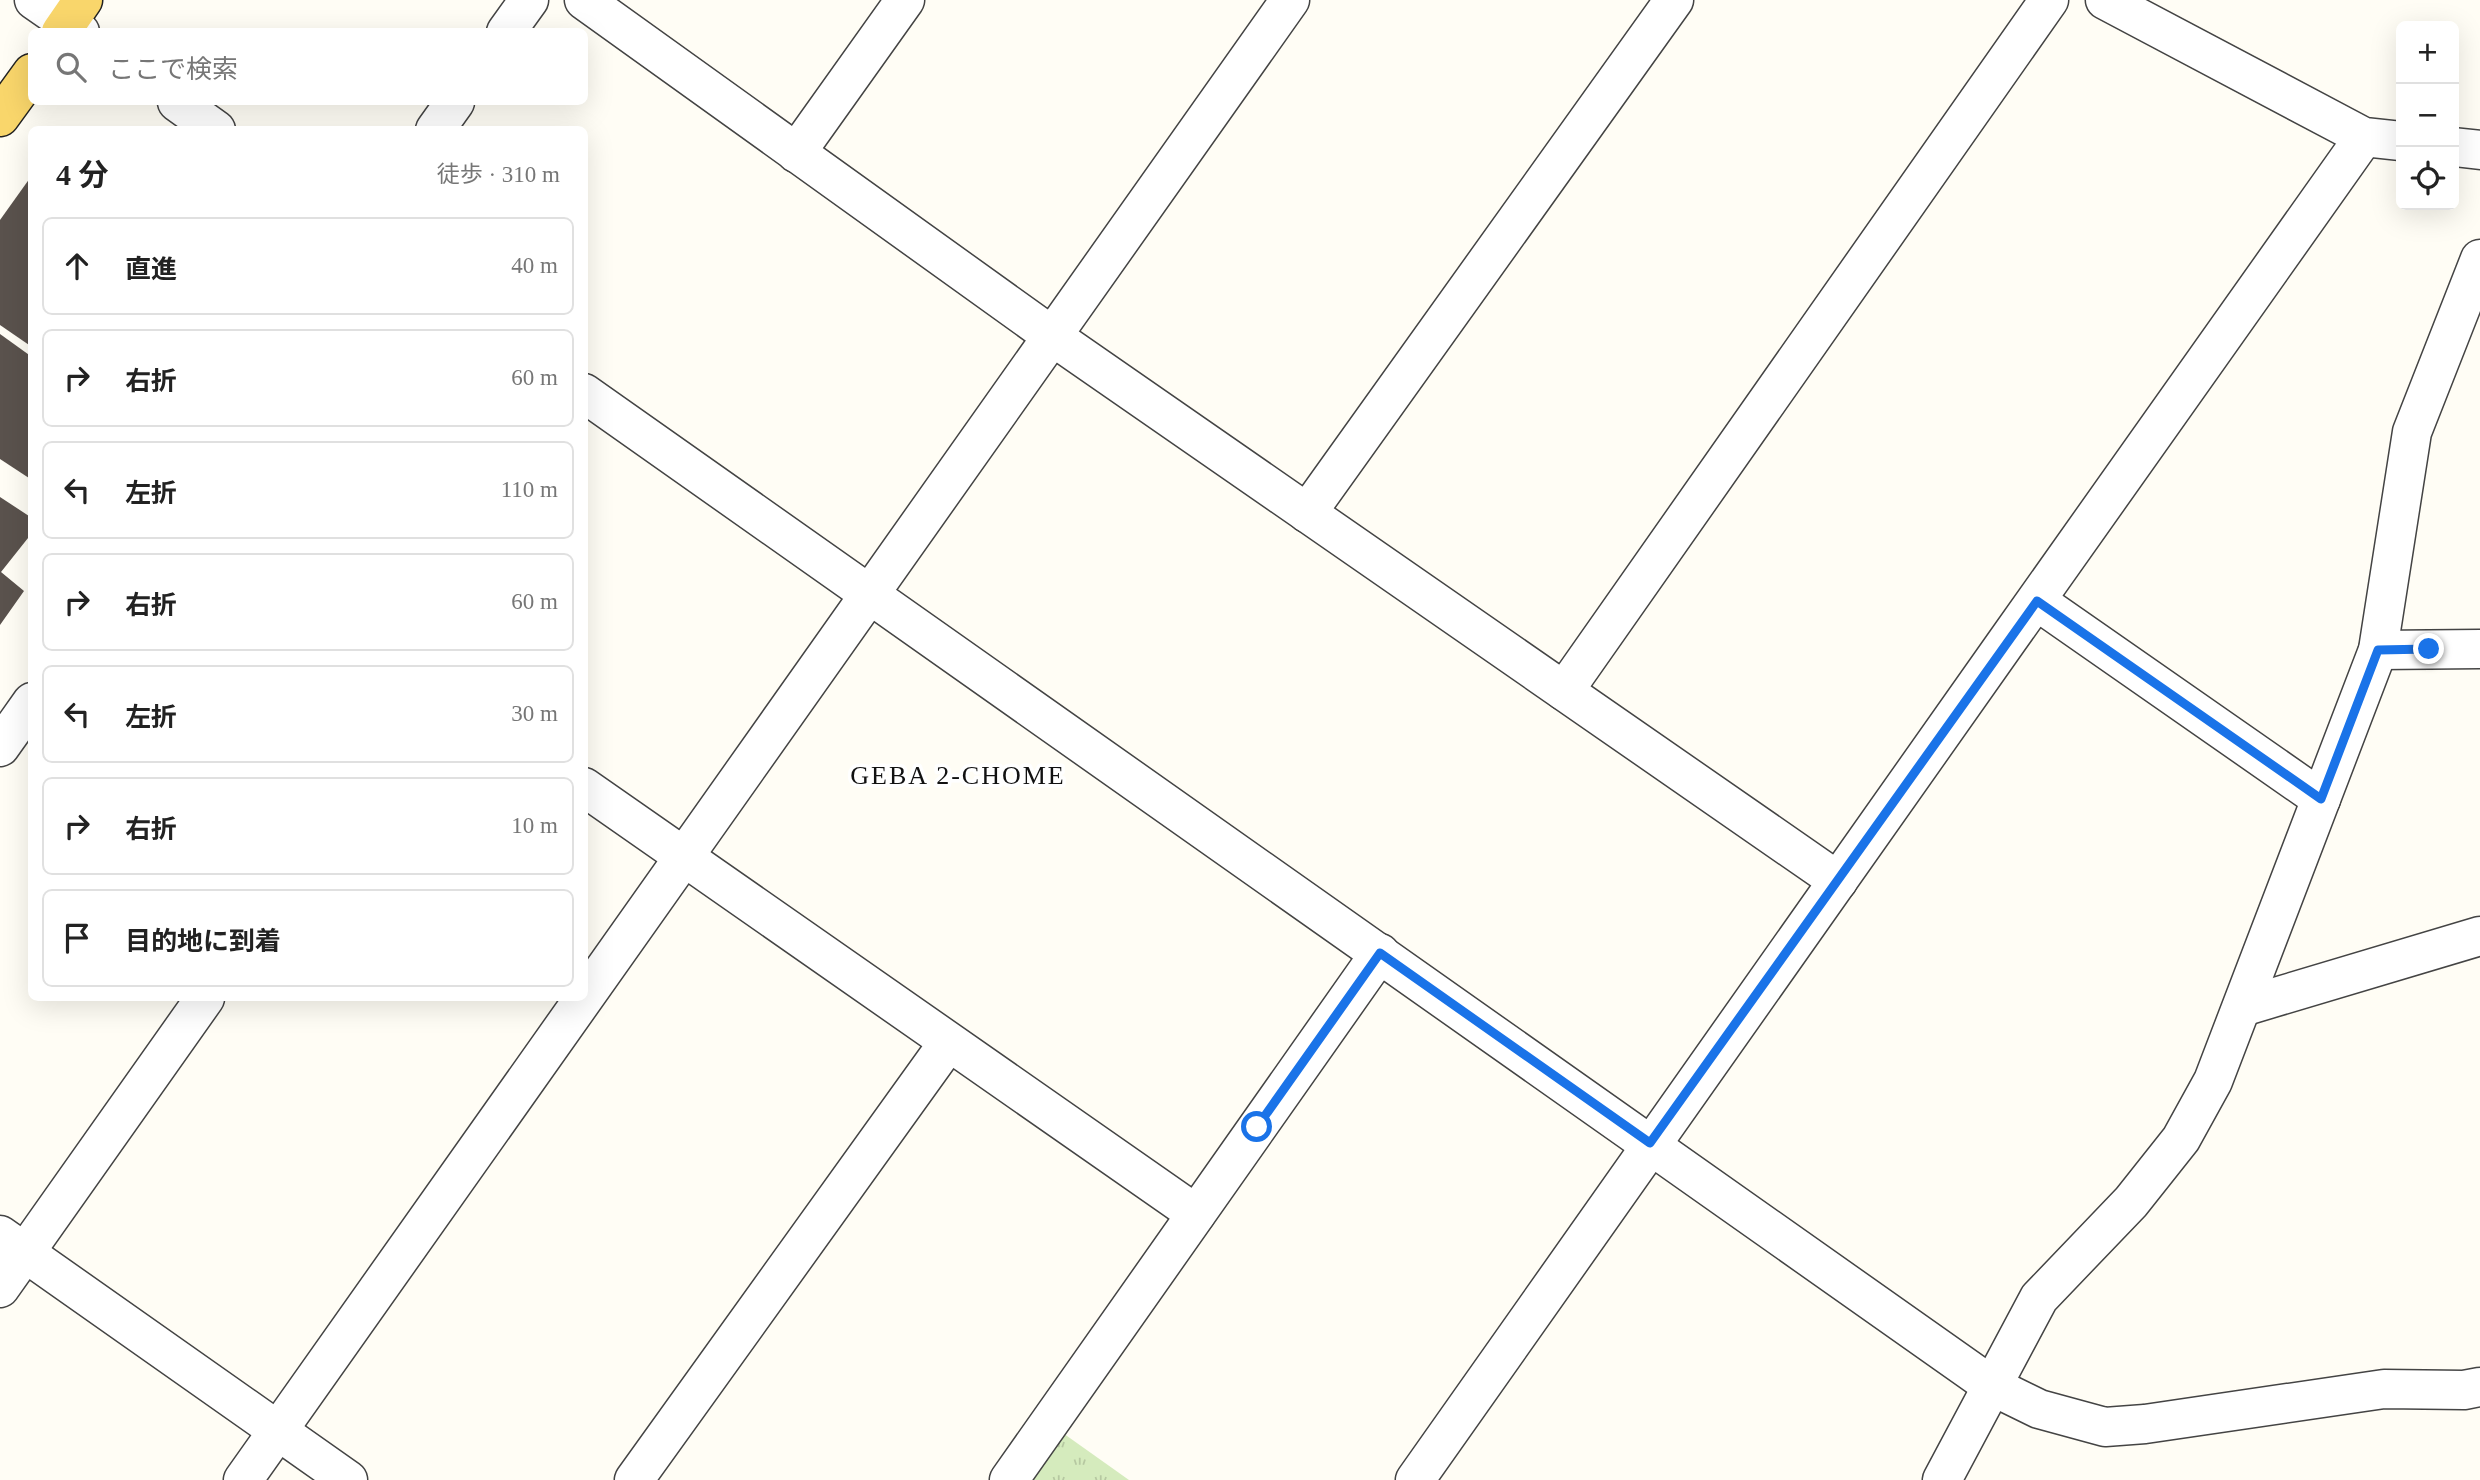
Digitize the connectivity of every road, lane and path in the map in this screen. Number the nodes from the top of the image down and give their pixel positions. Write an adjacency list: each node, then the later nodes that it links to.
1 (34, 0): 9 (street)
2 (529, 0): 10 (street)
3 (584, 0): 21 (street)
4 (905, 0): 21 (street)
5 (1290, 0): 23 (street)
6 (1674, 0): 25 (street)
7 (2049, 0): 30 (street)
8 (2105, 0): 17 (street)
9 (73, 21)
10 (509, 28)
11 (28, 78): 14 (main road)
12 (181, 105): 15 (street)
13 (453, 105): 16 (street)
14 (0, 117)
15 (210, 126)
16 (438, 126)
17 (2364, 137): 18 (street); 27 (street)
18 (2396, 140)
19 (2459, 148): 20 (street)
20 (2480, 150)
21 (796, 153): 23 (street)
22 (2480, 259): 29 (street)
23 (1052, 336): 25 (street); 26 (street)
24 (588, 396): 26 (street)
25 (1307, 513): 30 (street)
26 (870, 595): 35 (street); 38 (street)
27 (2037, 601): 34 (street); 36 (street)
28 (2480, 649): 29 (street)
29 (2378, 650): 34 (street)
30 (1564, 691): 36 (street)
31 (28, 708): 32 (street)
32 (0, 747)
33 (588, 791): 35 (street)
34 (2321, 799): 42 (street)
35 (683, 859): 39 (street); 43 (street)
36 (1838, 881): 44 (street)
37 (2480, 936): 42 (street)
38 (1380, 953): 44 (street); 45 (street)
39 (588, 993)
40 (203, 1001): 46 (street)
41 (582, 1001): 50 (street)
42 (2242, 1007): 48 (street)
43 (948, 1043): 45 (street); 53 (street)
44 (1650, 1143): 48 (street); 55 (street)
45 (1196, 1214): 54 (street)
46 (13, 1243): 47 (street); 50 (street)
47 (0, 1288)
48 (1992, 1386): 49 (street); 56 (street)
49 (2480, 1387)
50 (278, 1430): 51 (street); 52 (street)
51 (243, 1480)
52 (348, 1480)
53 (634, 1480)
54 (1009, 1480)
55 (1415, 1480)
56 (1942, 1480)

